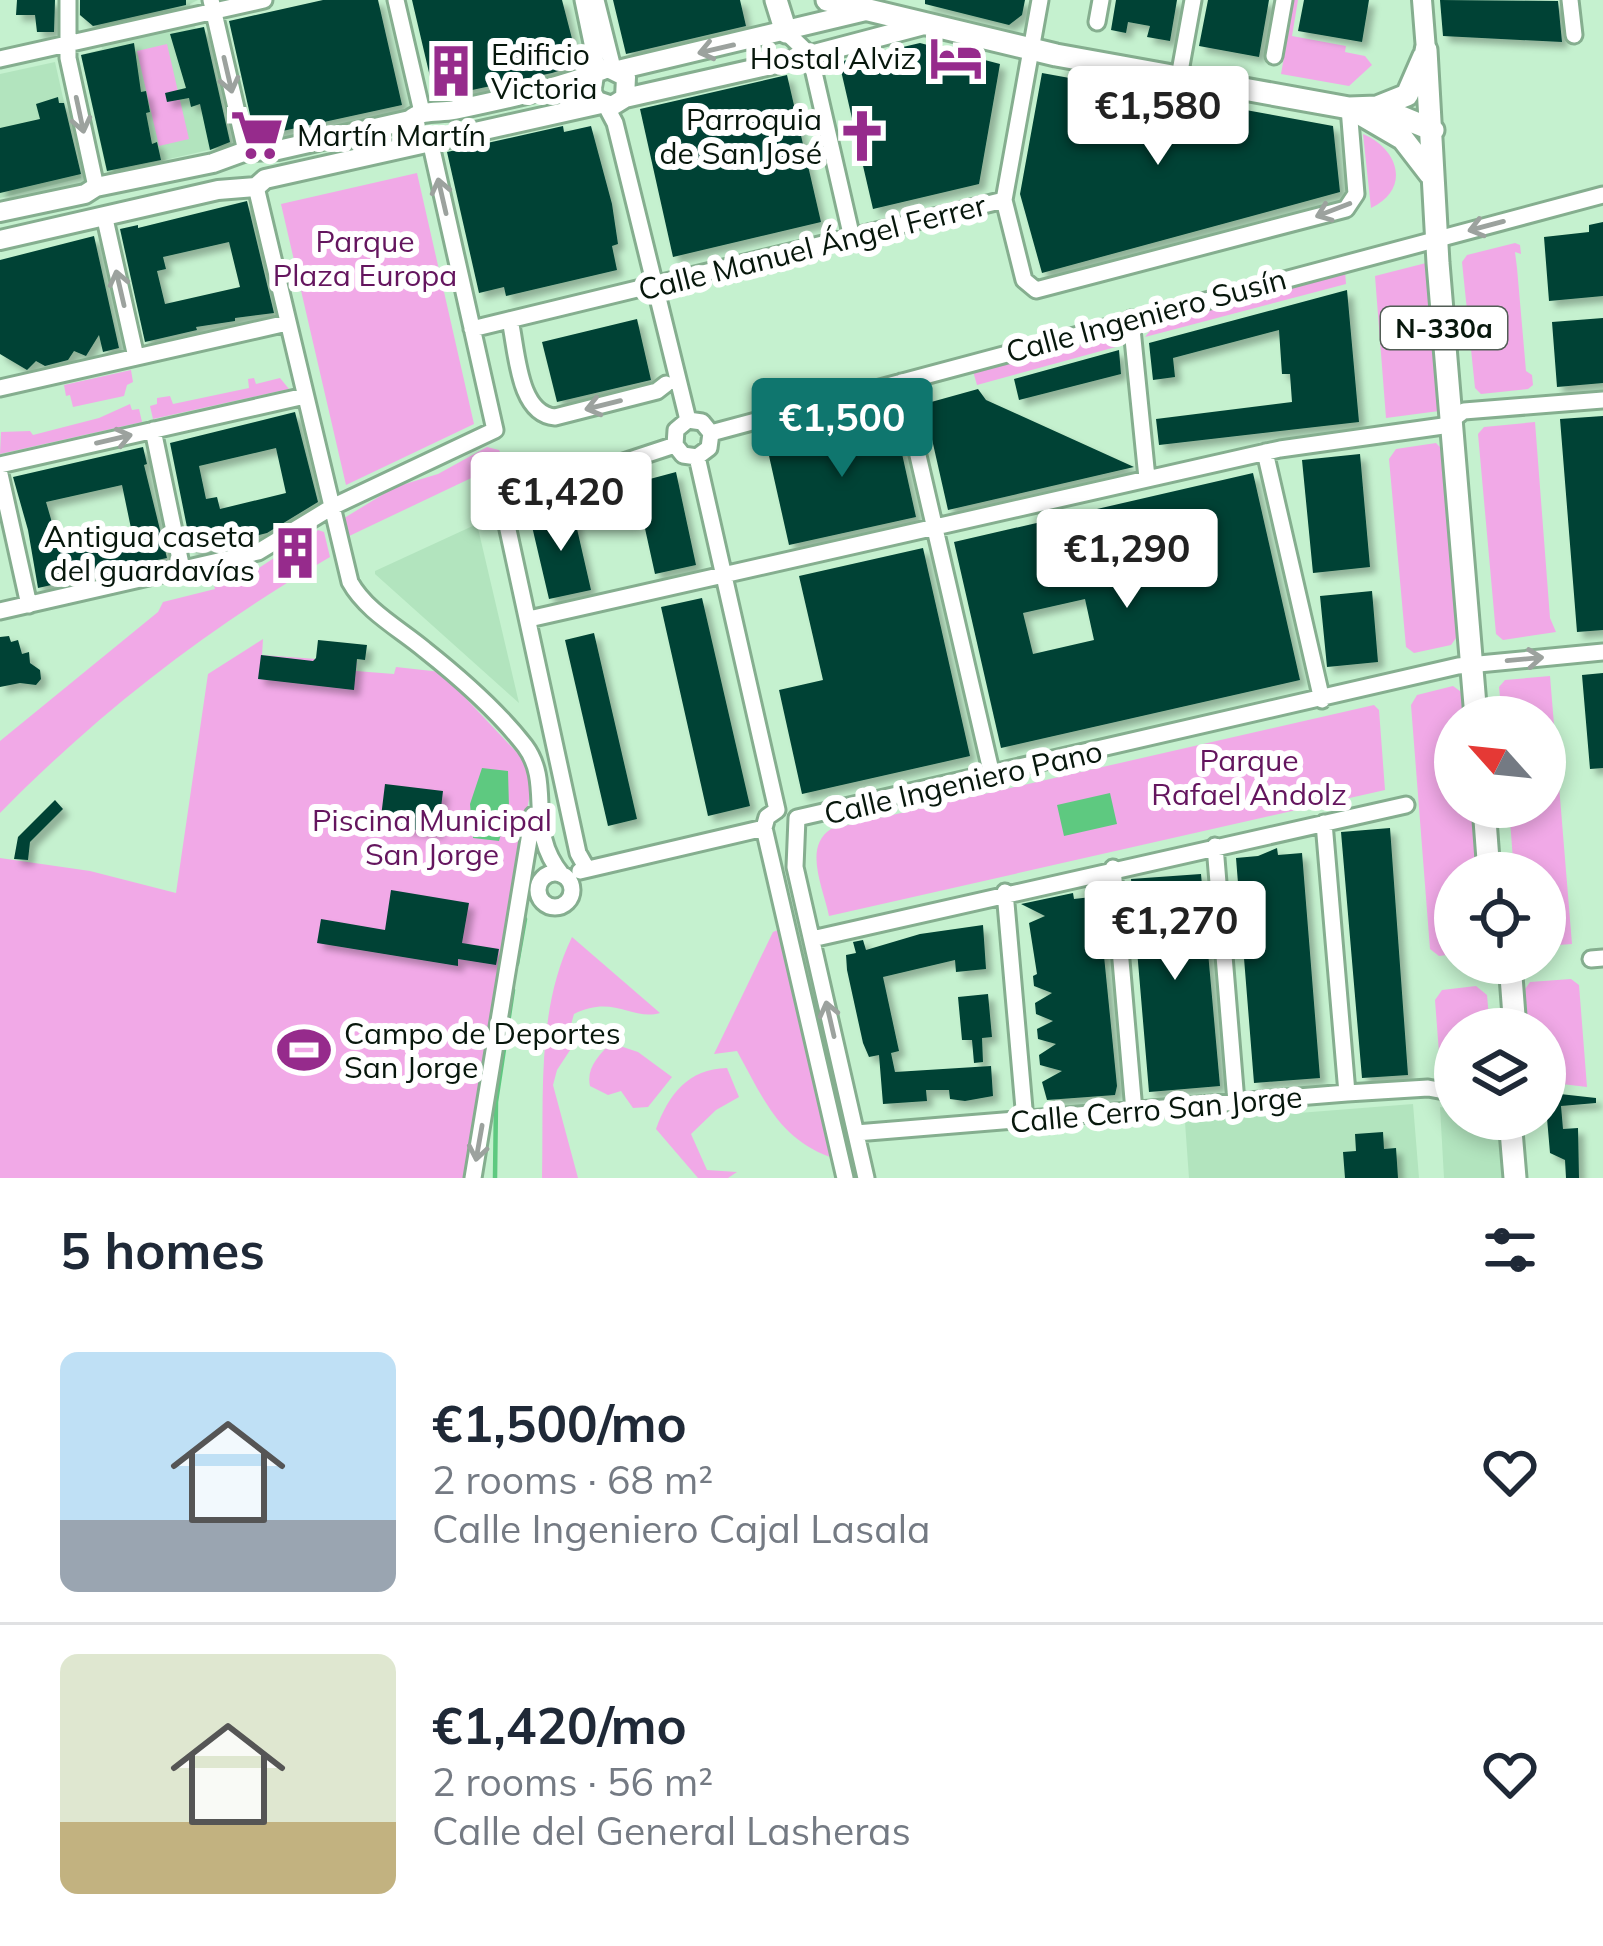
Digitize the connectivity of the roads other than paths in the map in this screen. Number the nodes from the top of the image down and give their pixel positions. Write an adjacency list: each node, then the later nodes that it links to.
1 (68, 0): 20 (street)
2 (265, 0): 14 (street)
3 (396, 0): 31 (street)
4 (584, 0): 26 (street)
5 (596, 0): 26 (street)
6 (776, 0): 18 (highway)
7 (827, 0): 15 (highway)
8 (1040, 0): 21 (street, Calle Manuel Ángel Ferrer)
9 (1101, 0): 16 (street)
10 (1193, 0): 27 (street)
11 (1284, 0): 24 (street)
12 (1422, 0): 22 (main road)
13 (1570, 0): 19 (street)
14 (213, 6): 20 (street); 34 (street, one-way to 34)
15 (884, 8): 17 (highway); 18 (main road)
16 (1097, 22)
17 (926, 24): 21 (highway); 23 (main road)
18 (786, 32): 23 (street); 26 (main road, one-way to 26)
19 (1574, 35)
20 (68, 43): 25 (street); 37 (street, one-way to 37)
21 (1031, 50): 27 (highway); 39 (street, Calle Manuel Ángel Ferrer)
22 (1426, 50): 30 (highway); 32 (highway, N-330a)
23 (810, 55): 28 (main road); 42 (street)
24 (1274, 56)
25 (0, 58)
26 (606, 72): 28 (main road); 28 (main road); 31 (main road)
27 (1179, 77): 29 (highway)
28 (614, 102): 33 (main road); 45 (street)
29 (1349, 108): 30 (highway); 39 (street, one-way to 39)
30 (1378, 115): 32 (highway); 35 (highway)
31 (421, 116): 33 (main road); 33 (main road); 34 (main road)
32 (1433, 122): 35 (highway, N-330a); 43 (highway, N-330a)
33 (428, 143): 36 (main road); 49 (street, one-way to 33)
34 (246, 153): 36 (main road); 36 (main road); 37 (main road)
35 (1432, 178): 43 (highway, N-330a)
36 (255, 184): 41 (main road); 48 (street)
37 (95, 189): 40 (main road); 41 (main road); 41 (main road)
38 (1603, 195): 43 (street, Calle Ingeniero Susín, one-way to 43)
39 (1004, 200): 42 (street, Calle Manuel Ángel Ferrer)
40 (0, 212)
41 (103, 217): 44 (main road); 50 (street, one-way to 41)
42 (852, 238): 45 (street, Calle Manuel Ángel Ferrer)
43 (1442, 238): 46 (street, Calle Ingeniero Susín); 56 (highway, N-330a)
44 (0, 240)
45 (655, 284): 47 (street, Calle Manuel Ángel Ferrer); 57 (street)
46 (1131, 319): 51 (street, Calle Ingeniero Susín); 65 (street)
47 (510, 320): 49 (street, Calle Manuel Ángel Ferrer); 52 (street, one-way to 47)
48 (287, 323): 50 (street); 54 (street)
49 (472, 329): 66 (street)
50 (136, 357): 53 (street)
51 (902, 382): 59 (street, Calle Ingeniero Susín); 67 (street)
52 (666, 384)
53 (0, 388)
54 (305, 396): 58 (street); 66 (street)
55 (1603, 400): 56 (street)
56 (1458, 416): 61 (street); 74 (highway, N-330a)
57 (688, 420): 59 (street); 60 (street)
58 (153, 430): 63 (street, one-way to 58); 68 (street)
59 (711, 434): 62 (street)
60 (675, 445): 62 (street); 72 (street)
61 (1264, 452): 65 (street); 77 (street)
62 (697, 457): 69 (street)
63 (0, 465)
64 (0, 475): 70 (street)
65 (1147, 478): 67 (street)
66 (332, 507): 68 (street); 79 (street)
67 (934, 526): 69 (street); 78 (street)
68 (182, 569): 70 (street)
69 (725, 574): 72 (street); 81 (street)
70 (29, 605): 71 (street)
71 (0, 611)
72 (530, 619): 88 (street)
73 (1603, 652): 74 (street, Calle Ingeniero Pano, one-way to 73)
74 (1478, 664): 75 (highway, N-330a); 76 (highway, N-330a); 77 (street, Calle Ingeniero Pano)
75 (1477, 696)
76 (1485, 696)
77 (1322, 700): 78 (street, Calle Ingeniero Pano)
78 (992, 775): 82 (street, Calle Ingeniero Pano)
79 (538, 795): 84 (street); 90 (street)
80 (1406, 805): 83 (street)
81 (777, 810): 82 (street); 85 (street)
82 (797, 818): 86 (street)
83 (1324, 823): 87 (street); 96 (street)
84 (530, 830): 91 (street); 93 (street)
85 (765, 831): 86 (street); 88 (street); 104 (street)
86 (794, 840): 94 (street)
87 (1215, 845): 89 (street); 97 (street)
88 (587, 868): 90 (street)
89 (1113, 868): 92 (street); 98 (street)
90 (565, 877): 91 (street); 91 (street)
91 (540, 885): 93 (street)
92 (1005, 892): 94 (street); 99 (street)
93 (520, 904): 103 (street, one-way to 103)
94 (812, 939): 100 (street, one-way to 94)
95 (1434, 1089): 96 (street, Calle Cerro San Jorge)
96 (1347, 1093): 97 (street, Calle Cerro San Jorge)
97 (1236, 1102): 98 (street, Calle Cerro San Jorge)
98 (1134, 1111): 99 (street, Calle Cerro San Jorge)
99 (1025, 1120): 100 (street, Calle Cerro San Jorge)
100 (856, 1133): 105 (street)
101 (1512, 1140): 106 (highway)
102 (1524, 1140): 107 (highway)
103 (473, 1178)
104 (845, 1178)
105 (866, 1178)
106 (1515, 1178)
107 (1528, 1178)

